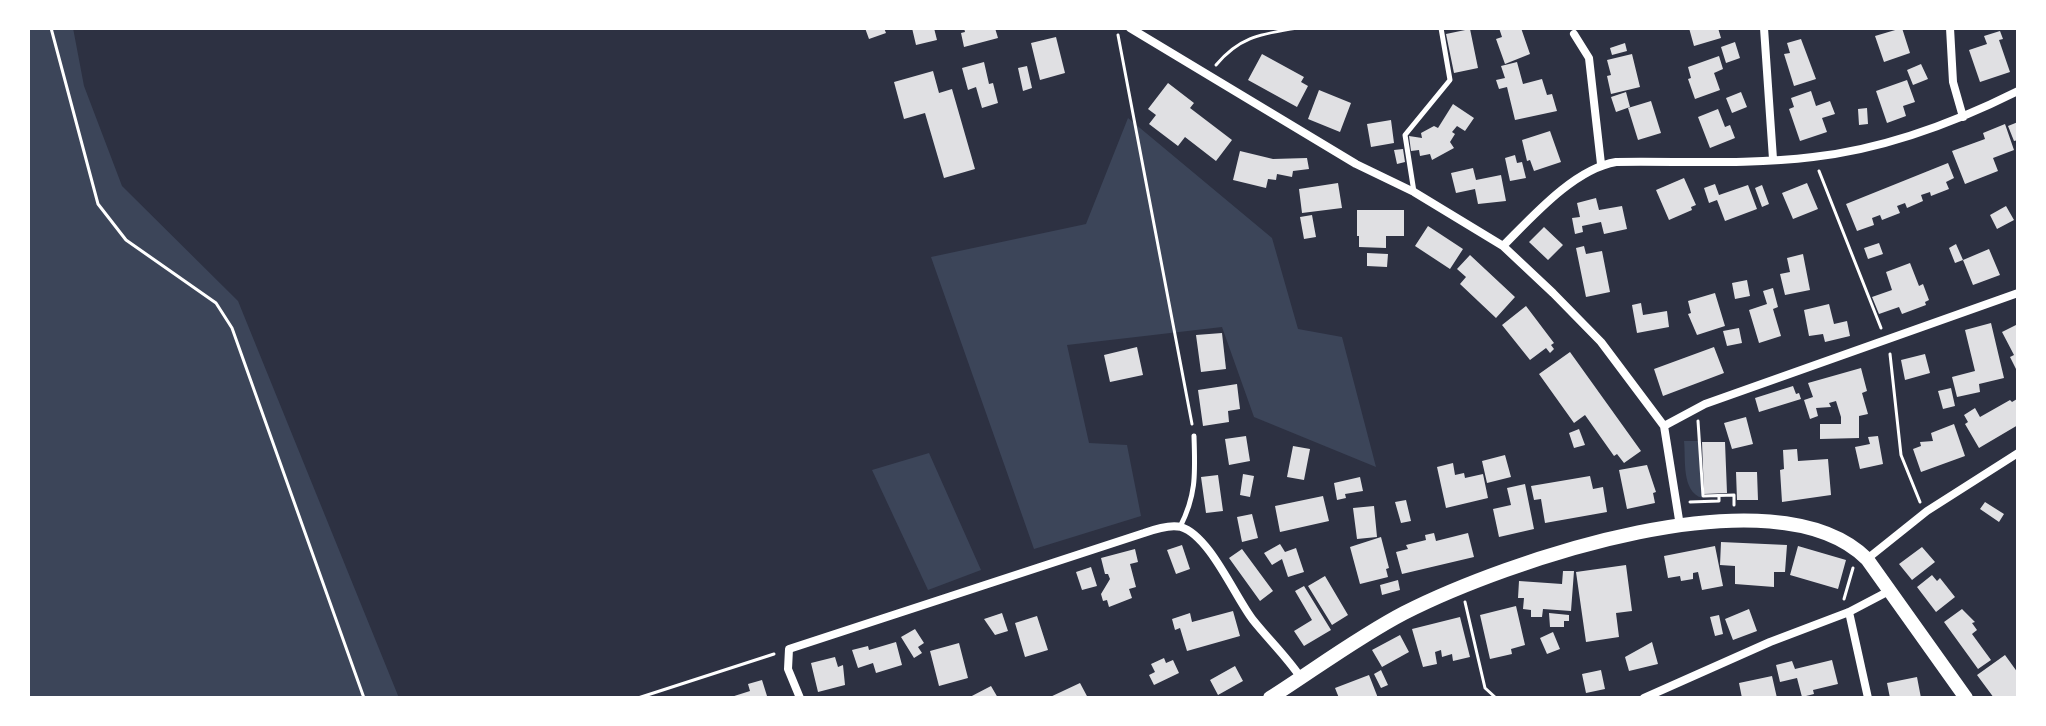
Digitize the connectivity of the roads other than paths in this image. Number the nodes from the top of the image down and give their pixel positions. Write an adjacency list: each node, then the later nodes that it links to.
1 (1130, 28): 10 (street)
2 (1441, 28): 10 (lane)
3 (1764, 28): 8 (street)
4 (1950, 28): 7 (street)
5 (1574, 34): 9 (street)
6 (2018, 91): 7 (street)
7 (1963, 117): 8 (street)
8 (1773, 159): 9 (street)
9 (1601, 164): 11 (street)
10 (1414, 192): 11 (street)
11 (1503, 246): 13 (street)
12 (2018, 293): 13 (street)
13 (1664, 426): 16 (street)
14 (1194, 436): 17 (lane)
15 (2018, 453): 18 (street)
16 (1680, 526): 18 (main road); 21 (main road)
17 (1180, 527): 21 (street); 22 (street)
18 (1862, 554): 19 (main road)
19 (1889, 591): 20 (street); 26 (main road)
20 (1849, 612): 24 (street); 25 (street)
21 (1301, 678): 23 (main road)
22 (800, 698)
23 (1270, 698)
24 (1644, 698)
25 (1868, 698)
26 (1966, 698)

